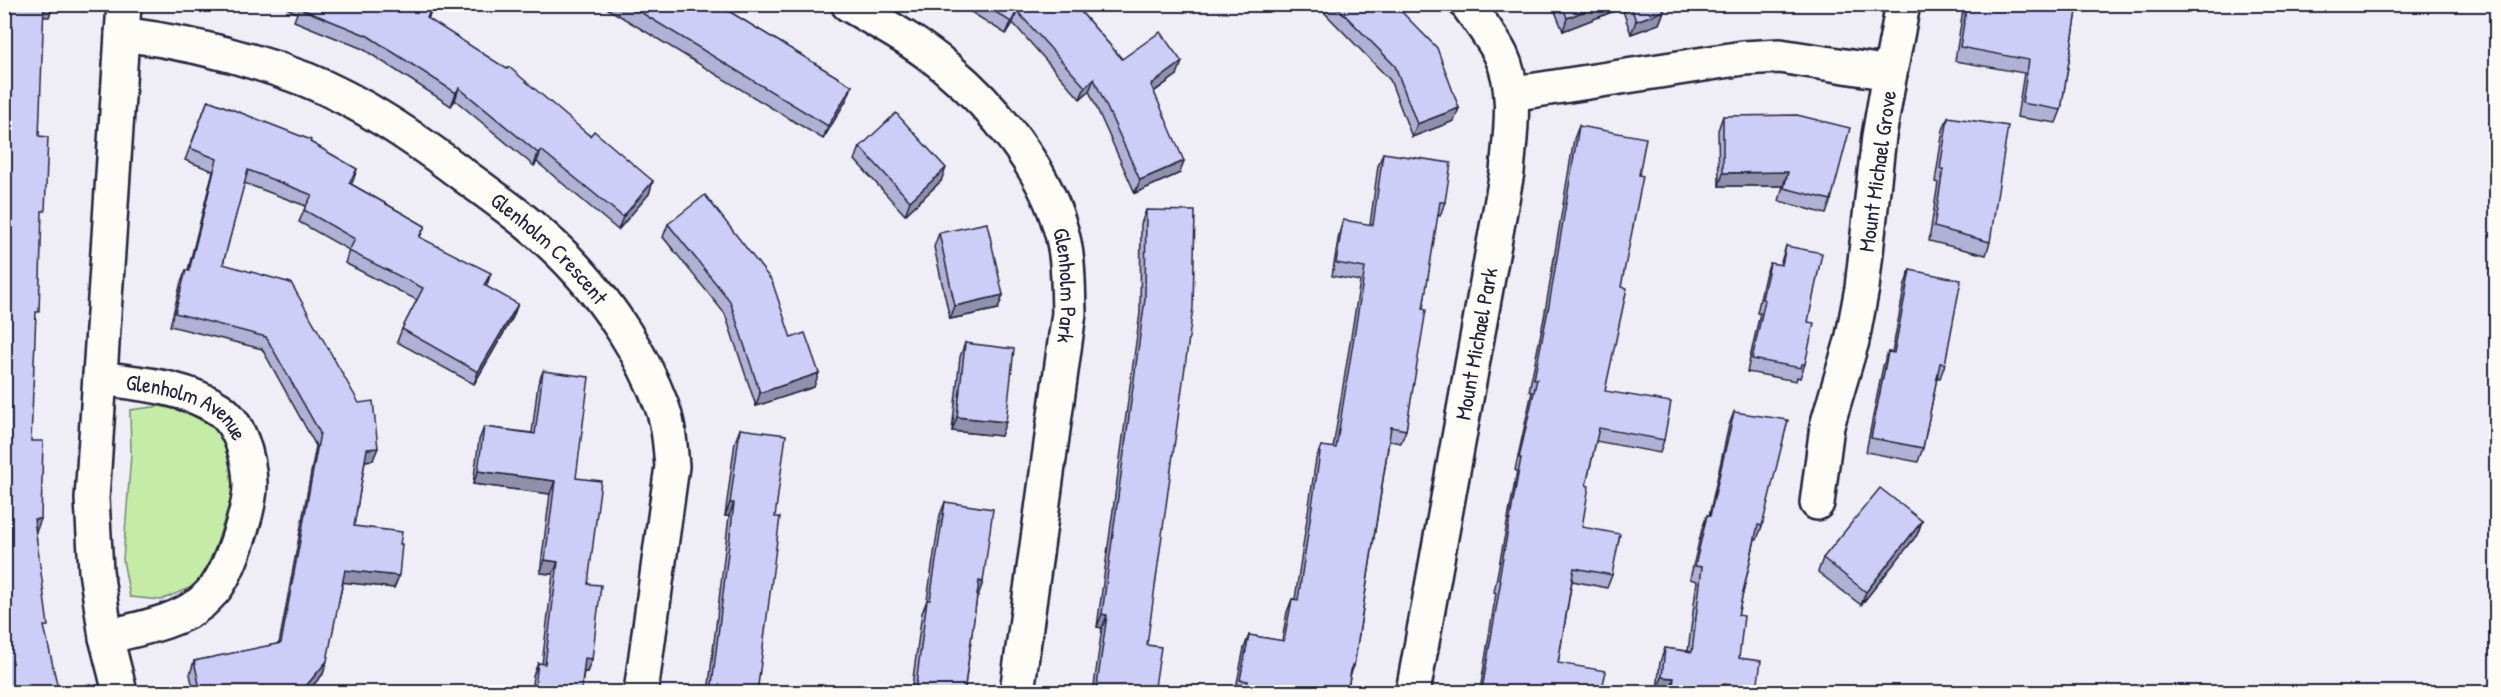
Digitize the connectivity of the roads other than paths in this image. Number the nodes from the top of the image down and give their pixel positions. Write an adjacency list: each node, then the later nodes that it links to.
1 (848, 4): 12 (street, Glenholm Park)
2 (1467, 4): 6 (street, Mount Michael Park)
3 (1903, 4): 5 (street)
4 (123, 19): 7 (street, Glenholm Avenue); 11 (street, Glenholm Crescent)
5 (1890, 73): 6 (street, Mount Michael Grove); 8 (street, Mount Michael Grove)
6 (1511, 94): 13 (street, Mount Michael Park)
7 (100, 378): 9 (street, Glenholm Avenue); 9 (street, Glenholm Avenue)
8 (1817, 503)
9 (106, 637): 10 (street, Glenholm Avenue)
10 (120, 693)
11 (641, 693)
12 (1017, 693)
13 (1413, 693)

